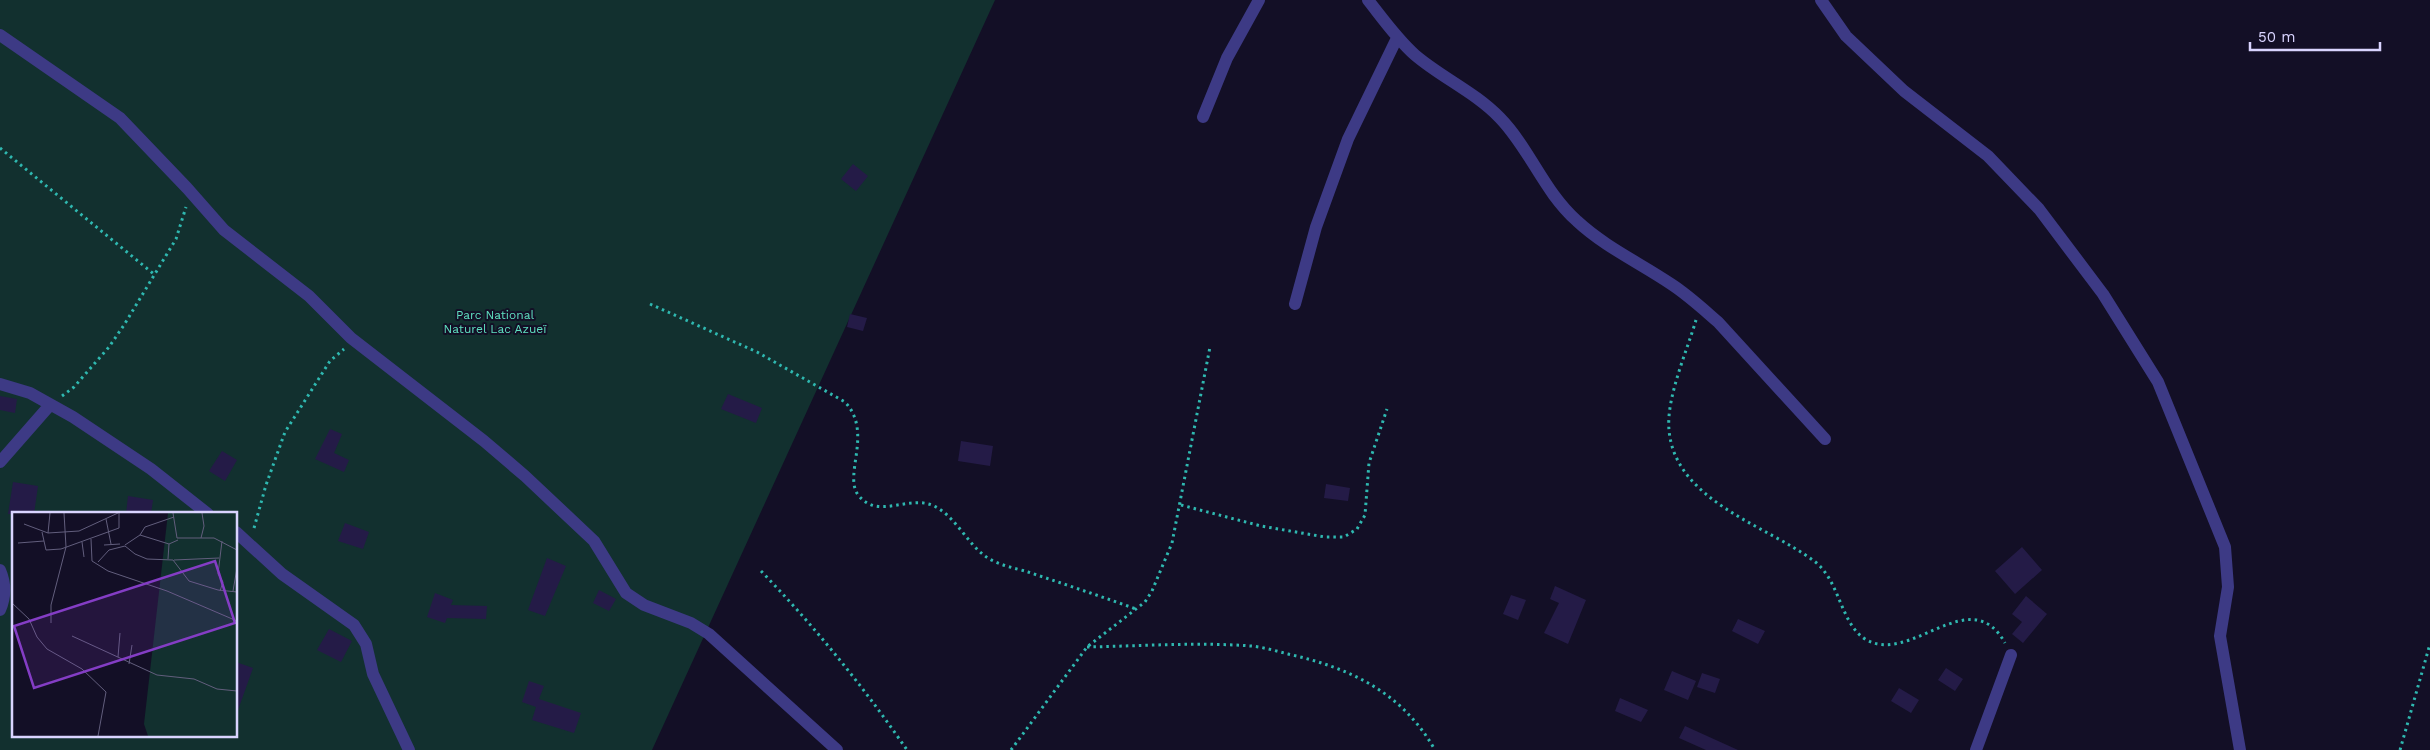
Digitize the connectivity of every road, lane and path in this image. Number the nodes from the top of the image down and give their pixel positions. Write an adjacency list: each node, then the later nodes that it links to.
1 (1259, 0): 6 (street)
2 (1368, 0): 5 (street)
3 (1821, 0): 37 (street)
4 (0, 35): 8 (street)
5 (1397, 38): 11 (street); 12 (street)
6 (1203, 118)
7 (0, 148): 9 (path)
8 (191, 192): 9 (path); 13 (street)
9 (155, 275): 16 (path)
10 (650, 304): 26 (path)
11 (1295, 304)
12 (1701, 307): 18 (street); 30 (path)
13 (355, 340): 23 (path); 32 (street)
14 (1210, 347): 20 (path)
15 (0, 384): 16 (street)
16 (50, 405): 19 (street); 21 (street)
17 (1387, 409): 20 (path)
18 (1825, 439)
19 (0, 462)
20 (1181, 505): 26 (path)
21 (205, 512)
22 (238, 534): 23 (street)
23 (250, 543): 31 (street)
24 (0, 570): 27 (street)
25 (762, 571): 33 (path)
26 (1136, 609): 29 (path)
27 (0, 610)
28 (2430, 644): 38 (path)
29 (1087, 647): 34 (path); 35 (path)
30 (2011, 655): 36 (street)
31 (409, 750)
32 (837, 750)
33 (907, 750)
34 (1011, 750)
35 (1435, 750)
36 (1976, 750)
37 (2240, 750)
38 (2400, 750)

